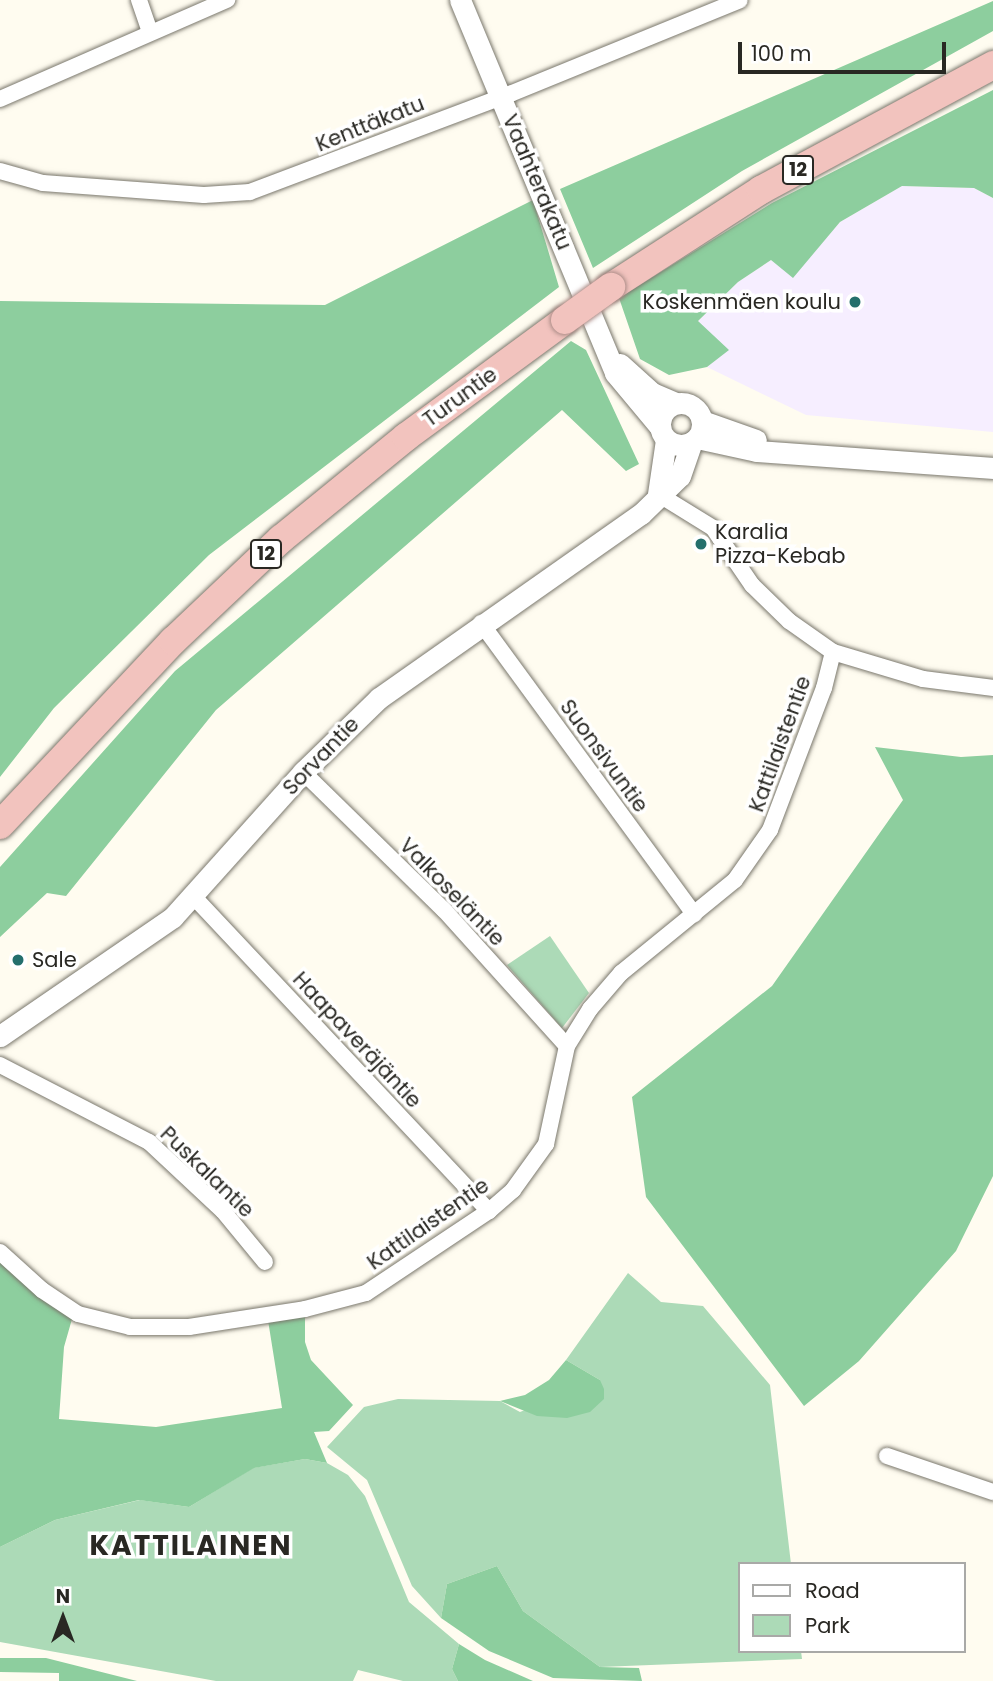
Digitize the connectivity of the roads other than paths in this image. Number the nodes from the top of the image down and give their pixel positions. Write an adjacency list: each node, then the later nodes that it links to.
1 (139, 0): 5 (street)
2 (227, 0): 5 (street)
3 (460, 0): 7 (main road, Vaahterakatu)
4 (740, 0): 7 (street, Kenttäkatu)
5 (150, 32): 8 (street)
6 (993, 65): 20 (highway, Turuntie / 12, bridge)
7 (501, 97): 9 (street, Kenttäkatu); 10 (main road, Vaahterakatu)
8 (0, 99)
9 (0, 171)
10 (614, 363): 11 (main road, Vaahterakatu); 12 (main road, Vaahterakatu)
11 (676, 403): 12 (main road); 13 (main road)
12 (663, 433): 13 (main road); 15 (main road)
13 (697, 434): 14 (main road); 15 (main road, Sorvantie)
14 (993, 468)
15 (658, 494): 16 (main road, Sorvantie); 17 (street)
16 (481, 623): 19 (main road, Sorvantie); 22 (street, Suonsivuntie)
17 (833, 652): 18 (street); 22 (street, Kattilaistentie)
18 (993, 688)
19 (303, 772): 21 (main road, Sorvantie); 24 (street, Valkoseläntie)
20 (0, 825)
21 (194, 897): 23 (main road, Sorvantie); 26 (street, Haapaveräjäntie)
22 (694, 914): 24 (street, Kattilaistentie)
23 (0, 1036)
24 (567, 1046): 26 (street, Kattilaistentie)
25 (0, 1065): 28 (street, Puskalantie)
26 (489, 1211): 27 (street, Kattilaistentie)
27 (0, 1252)
28 (265, 1262)
29 (887, 1456): 30 (street)
30 (993, 1492)

